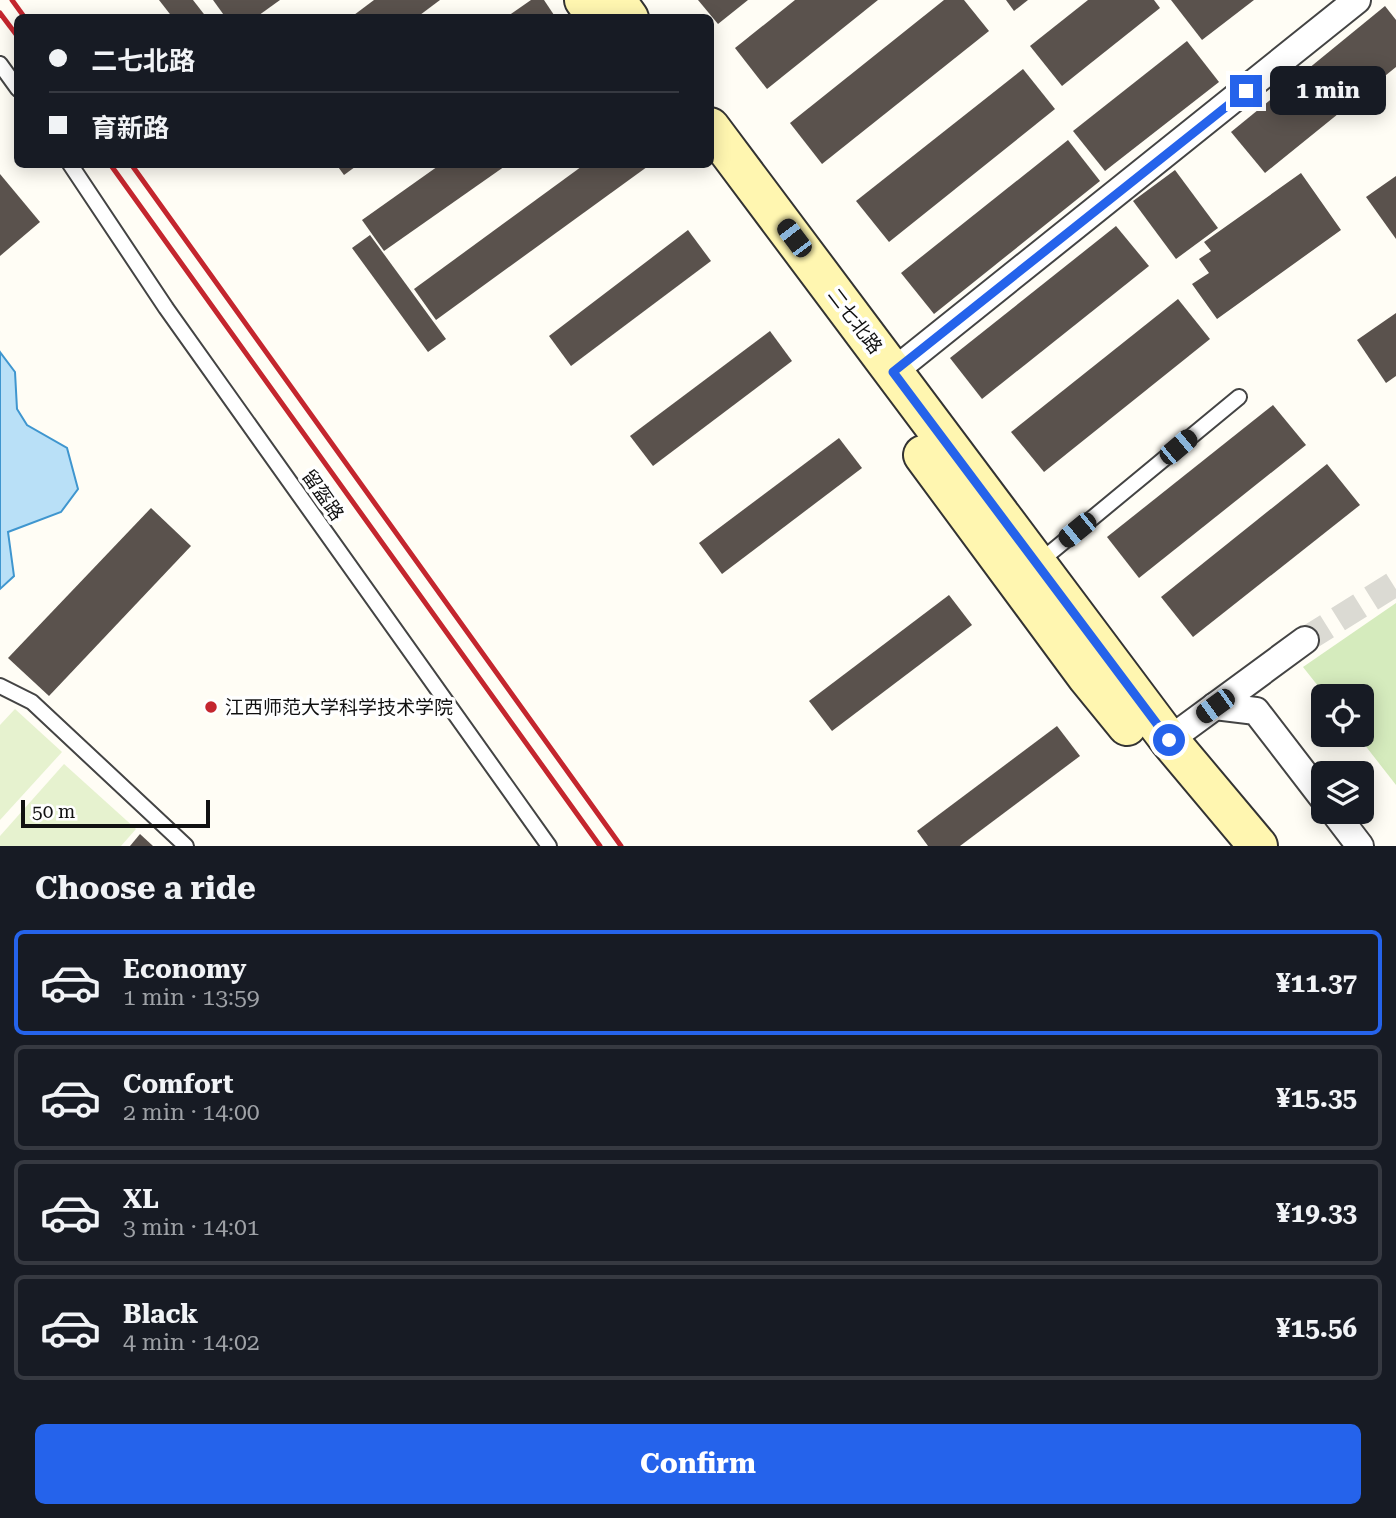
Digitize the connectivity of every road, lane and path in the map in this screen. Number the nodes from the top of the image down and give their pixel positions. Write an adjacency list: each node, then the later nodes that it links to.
1 (1357, 0): 7 (street)
2 (0, 64): 3 (lane)
3 (14, 83)
4 (714, 132): 7 (main road, 二七北路)
5 (73, 168): 17 (lane, 留盔路)
6 (709, 168): 18 (main road, 二七北路)
7 (893, 372): 9 (main road, 二七北路)
8 (1239, 397): 9 (lane)
9 (1037, 564): 13 (main road, 二七北路)
10 (1305, 640): 12 (street)
11 (0, 686): 16 (lane)
12 (1215, 706): 13 (street); 14 (street)
13 (1169, 740): 19 (main road, 二七北路)
14 (1311, 782)
15 (1343, 824): 20 (street)
16 (186, 846)
17 (549, 846)
18 (1225, 846)
19 (1258, 846)
20 (1360, 846)

